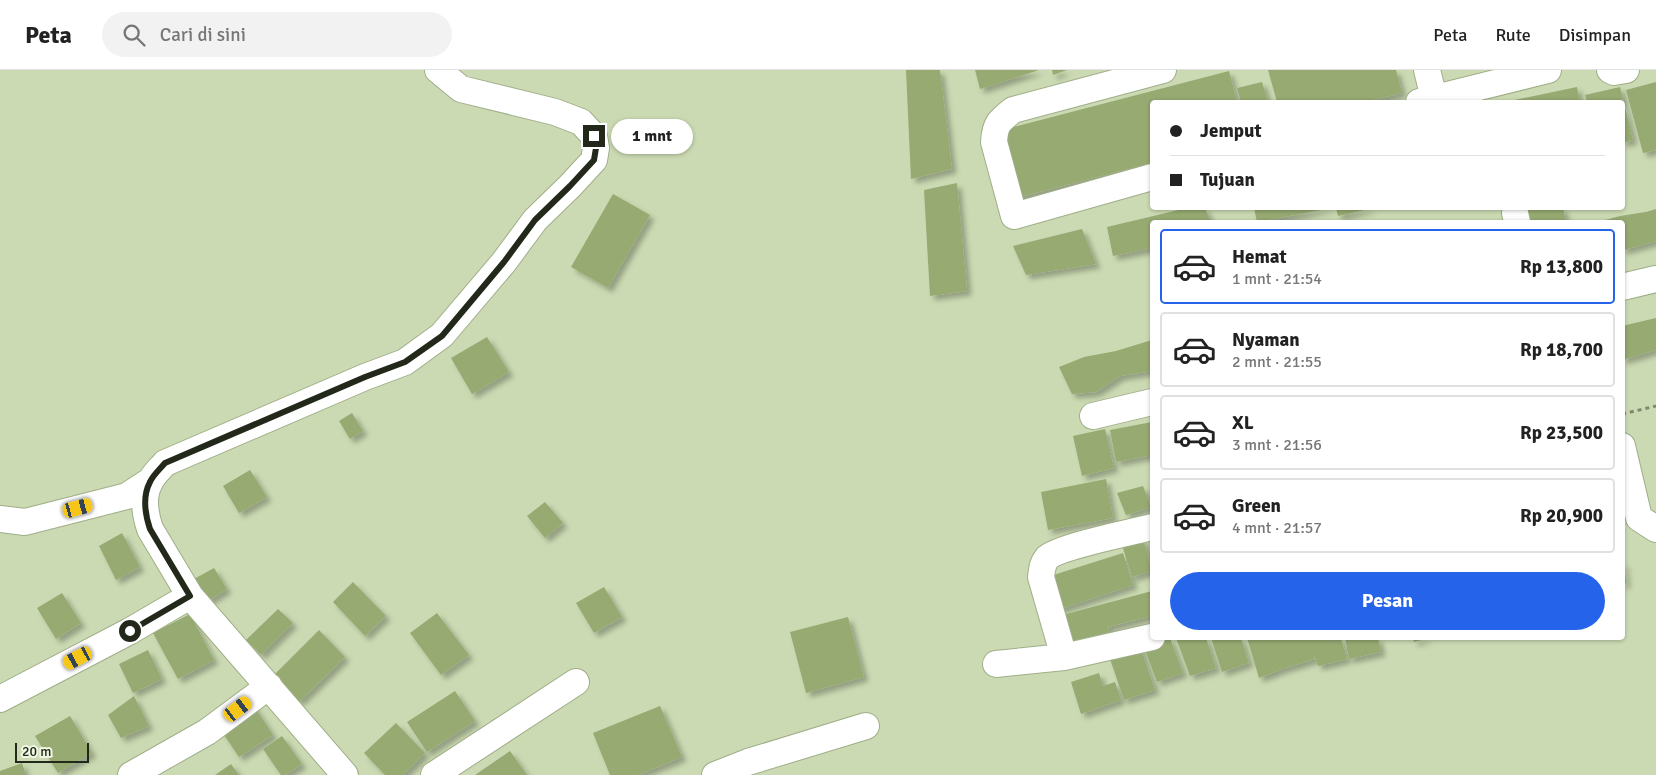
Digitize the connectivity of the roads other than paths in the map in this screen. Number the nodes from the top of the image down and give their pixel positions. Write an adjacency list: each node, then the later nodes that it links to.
1 (438, 70): 14 (street)
2 (1163, 70): 8 (street)
3 (1427, 70): 7 (street)
4 (1548, 70): 7 (street)
5 (1610, 70): 6 (street)
6 (1626, 70)
7 (1426, 100)
8 (1150, 178)
9 (1656, 280): 10 (street)
10 (1625, 286)
11 (1150, 402): 12 (street)
12 (1093, 416)
13 (1625, 460): 16 (street)
14 (150, 481): 15 (street); 18 (street)
15 (0, 519)
16 (1639, 523)
17 (1150, 528): 20 (street)
18 (190, 596): 23 (street); 24 (street)
19 (1150, 637): 20 (street)
20 (1064, 657): 21 (street)
21 (996, 664)
22 (576, 682): 28 (street)
23 (269, 686): 26 (street); 27 (street)
24 (0, 699)
25 (866, 726): 29 (street)
26 (131, 775)
27 (346, 775)
28 (434, 775)
29 (715, 775)

